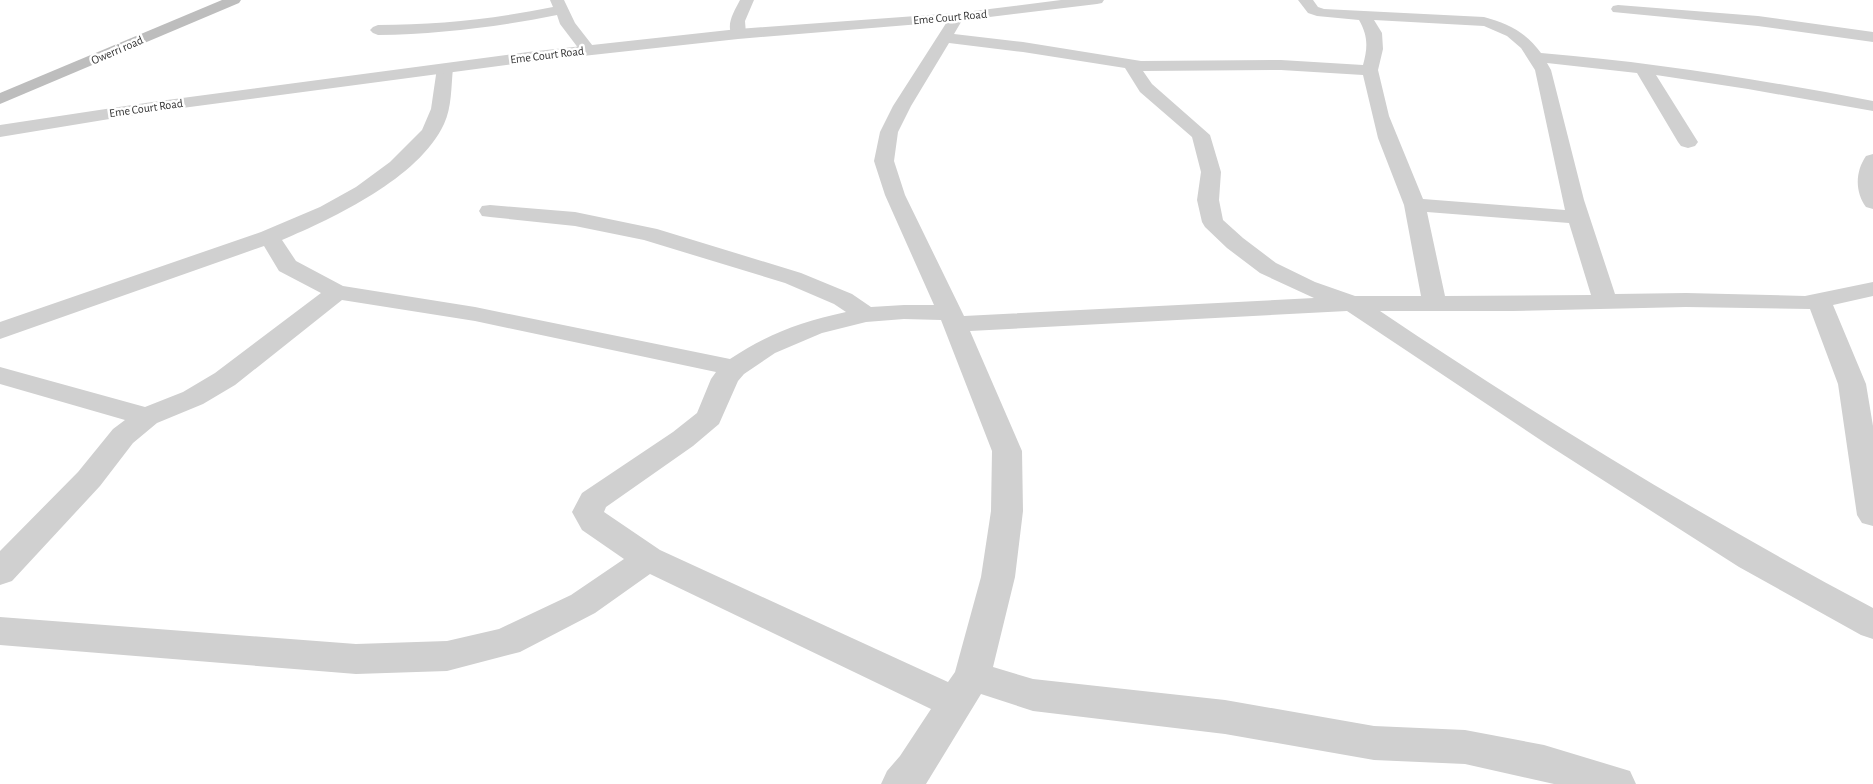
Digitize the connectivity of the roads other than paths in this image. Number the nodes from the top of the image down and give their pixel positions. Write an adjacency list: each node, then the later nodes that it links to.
1 (234, 0): 18 (main road, Owerri road)
2 (747, 0): 10 (street)
3 (1097, 0): 8 (street, Eme Court Road)
4 (1305, 0): 7 (street)
5 (559, 5): 9 (street); 12 (street)
6 (1618, 10): 11 (street)
7 (1365, 17): 13 (street); 17 (street)
8 (951, 28): 10 (street, Eme Court Road); 14 (street); 35 (street)
9 (378, 30)
10 (738, 34): 12 (street, Eme Court Road)
11 (1873, 37)
12 (588, 50): 15 (street, Eme Court Road)
13 (1536, 57): 16 (street); 26 (street)
14 (1130, 64): 17 (street); 32 (street)
15 (445, 68): 20 (street, Eme Court Road); 27 (street)
16 (1643, 68): 19 (street); 21 (street)
17 (1370, 70): 24 (street)
18 (0, 99)
19 (1873, 106)
20 (0, 131)
21 (1688, 142)
22 (1873, 160): 23 (street)
23 (1873, 202)
24 (1415, 205): 26 (street); 33 (street)
25 (490, 210): 34 (street)
26 (1579, 217): 31 (street)
27 (269, 237): 29 (street); 36 (street)
28 (1873, 289): 30 (street)
29 (337, 292): 37 (street); 39 (street)
30 (1818, 300): 31 (street); 40 (street)
31 (1605, 302): 33 (street)
32 (1352, 303): 33 (street); 35 (street); 43 (street)
33 (1434, 303)
34 (866, 315): 35 (street); 37 (street)
35 (953, 318): 45 (street)
36 (0, 331)
37 (735, 368): 41 (street)
38 (0, 374): 39 (street)
39 (147, 417): 42 (street)
40 (1873, 515)
41 (648, 559): 44 (street); 45 (street)
42 (0, 572)
43 (1873, 625)
44 (0, 631)
45 (964, 690): 46 (street); 47 (street)
46 (901, 784)
47 (1616, 784)

